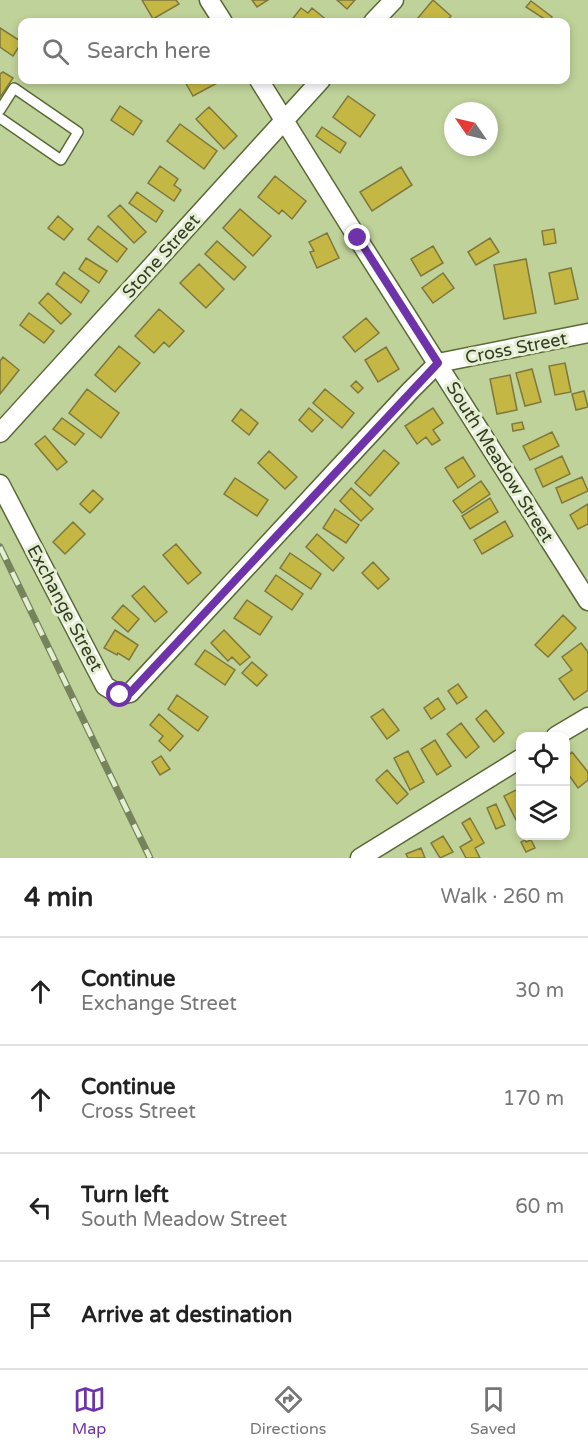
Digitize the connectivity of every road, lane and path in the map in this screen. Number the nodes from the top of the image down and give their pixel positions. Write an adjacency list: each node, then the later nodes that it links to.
1 (209, 0): 3 (street)
2 (394, 0): 4 (street)
3 (220, 18)
4 (378, 18)
5 (262, 84): 9 (street, South Meadow Street)
6 (317, 84): 9 (street, Stone Street)
7 (0, 110): 8 (lane)
8 (0, 118)
9 (285, 120): 11 (street, South Meadow Street); 12 (street, Stone Street)
10 (588, 333): 11 (street, Cross Street)
11 (438, 363): 13 (street, Exchange Street); 14 (street, South Meadow Street)
12 (0, 433)
13 (0, 484)
14 (588, 601)
15 (588, 717): 16 (street)
16 (563, 732)
17 (516, 761): 18 (street)
18 (360, 858)

